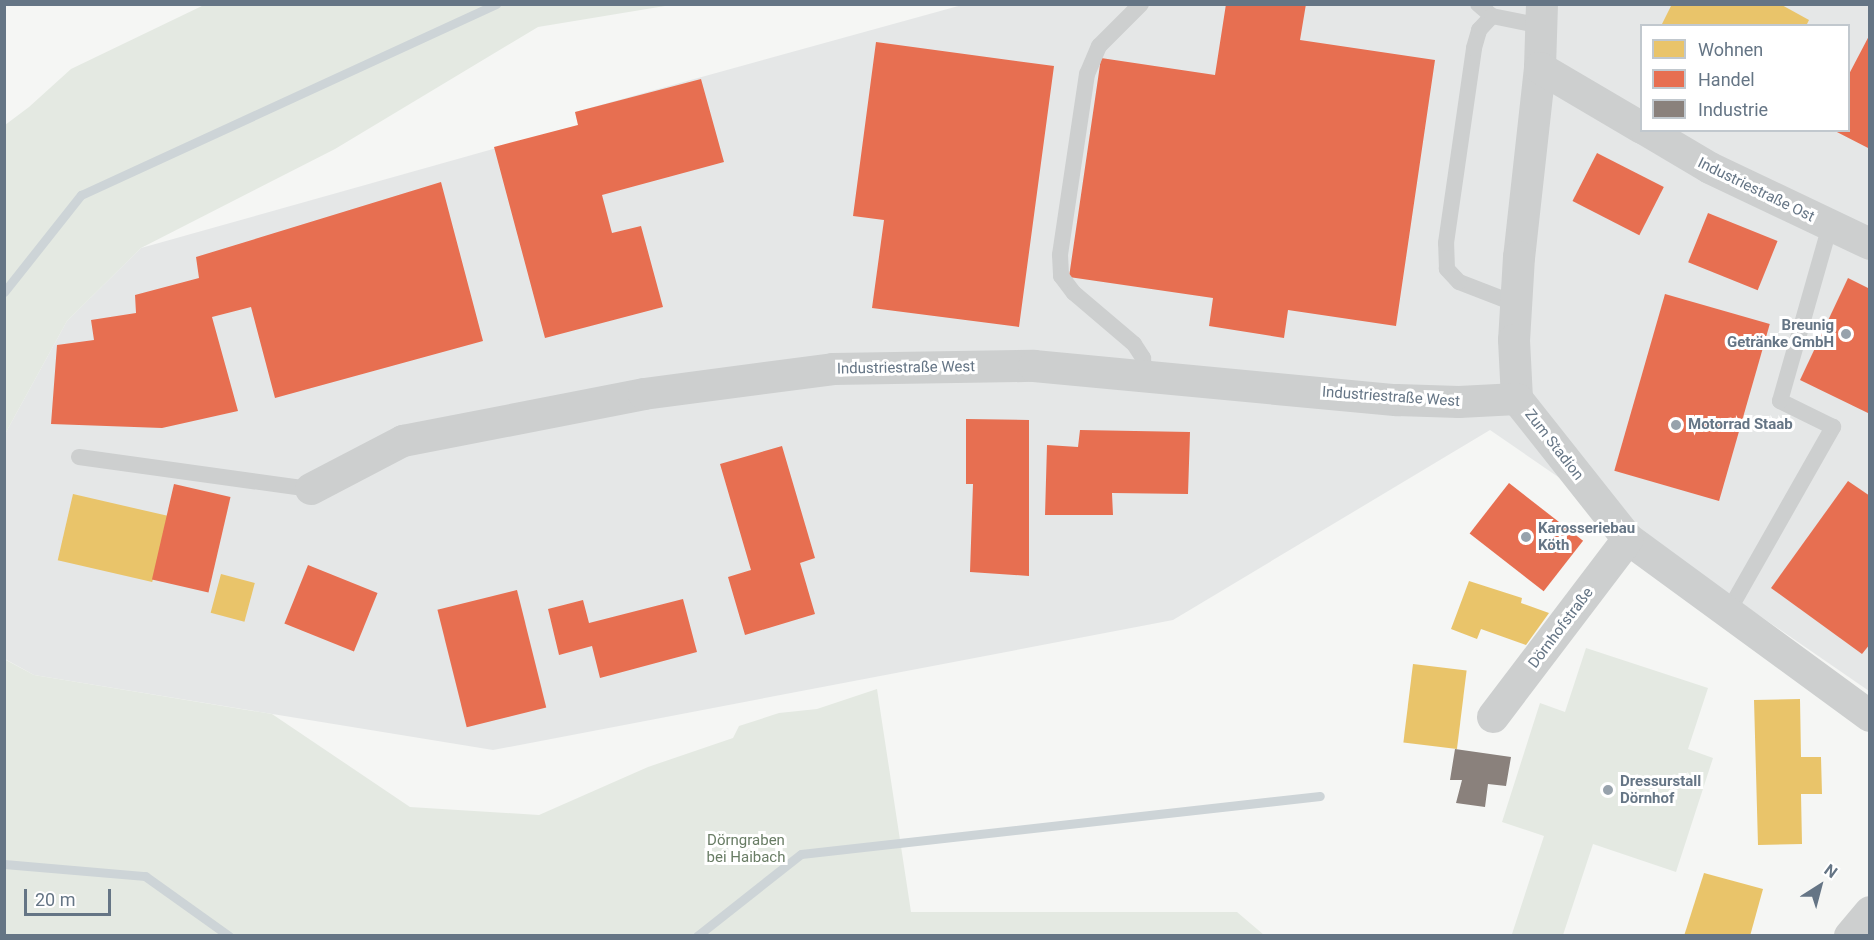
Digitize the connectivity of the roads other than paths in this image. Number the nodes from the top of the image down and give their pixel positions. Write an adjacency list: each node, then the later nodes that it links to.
1 (1141, 4): 11 (lane)
2 (1478, 4): 4 (lane)
3 (1541, 15): 4 (lane); 5 (street, Zum Stadion)
4 (1492, 16): 10 (lane)
5 (1540, 68): 6 (street); 10 (street, Zum Stadion)
6 (1640, 127)
7 (1649, 132): 8 (street, Industriestraße Ost)
8 (1830, 226): 9 (street, Industriestraße Ost); 16 (lane)
9 (1869, 244)
10 (1516, 304): 12 (street, Zum Stadion)
11 (1144, 376): 12 (street, Industriestraße West); 14 (street, Industriestraße West)
12 (1517, 399): 15 (street, Zum Stadion)
13 (79, 457): 14 (lane)
14 (311, 489)
15 (1628, 540): 16 (street, Zum Stadion); 18 (street, Dörnhofstraße)
16 (1728, 612): 17 (street, Zum Stadion)
17 (1867, 708)
18 (1493, 717)
19 (1869, 912): 20 (street)
20 (1850, 936)

